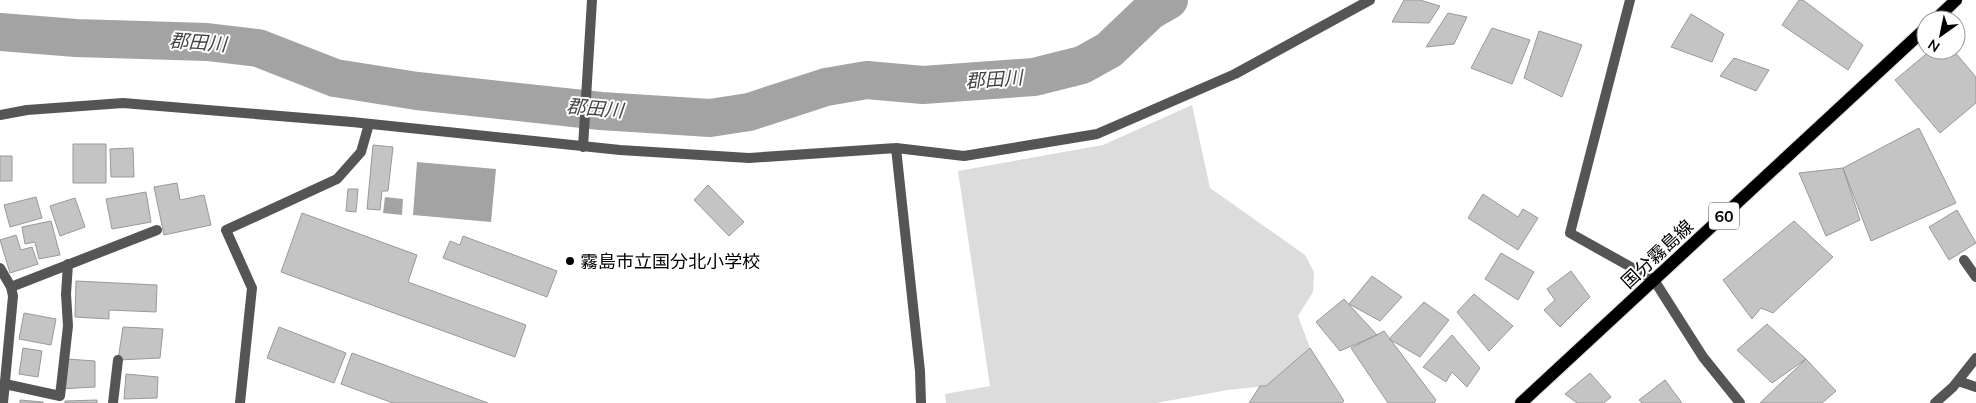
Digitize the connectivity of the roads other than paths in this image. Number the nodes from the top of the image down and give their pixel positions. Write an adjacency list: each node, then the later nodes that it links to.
1 (1370, 0): 10 (street)
2 (1630, 0): 16 (street)
3 (1956, 0): 5 (main road)
4 (592, 2): 9 (street)
5 (1946, 10)
6 (1916, 37): 16 (main road, 国分霧島線 / 60)
7 (0, 115): 8 (street)
8 (369, 124): 9 (street); 26 (street)
9 (583, 142): 10 (street)
10 (896, 148): 27 (street)
11 (157, 230): 13 (street)
12 (1964, 260): 15 (street)
13 (68, 264): 17 (street); 23 (street)
14 (0, 268): 17 (street)
15 (1976, 277)
16 (1654, 280): 28 (main road, 国分霧島線 / 60); 29 (street)
17 (11, 287): 21 (street)
18 (1976, 358): 20 (street)
19 (118, 360): 25 (street)
20 (1958, 381): 22 (street); 30 (street)
21 (5, 384): 23 (street); 24 (street)
22 (1976, 387)
23 (60, 399)
24 (3, 403)
25 (114, 403)
26 (240, 403)
27 (921, 403)
28 (1521, 403)
29 (1740, 403)
30 (1935, 403)

